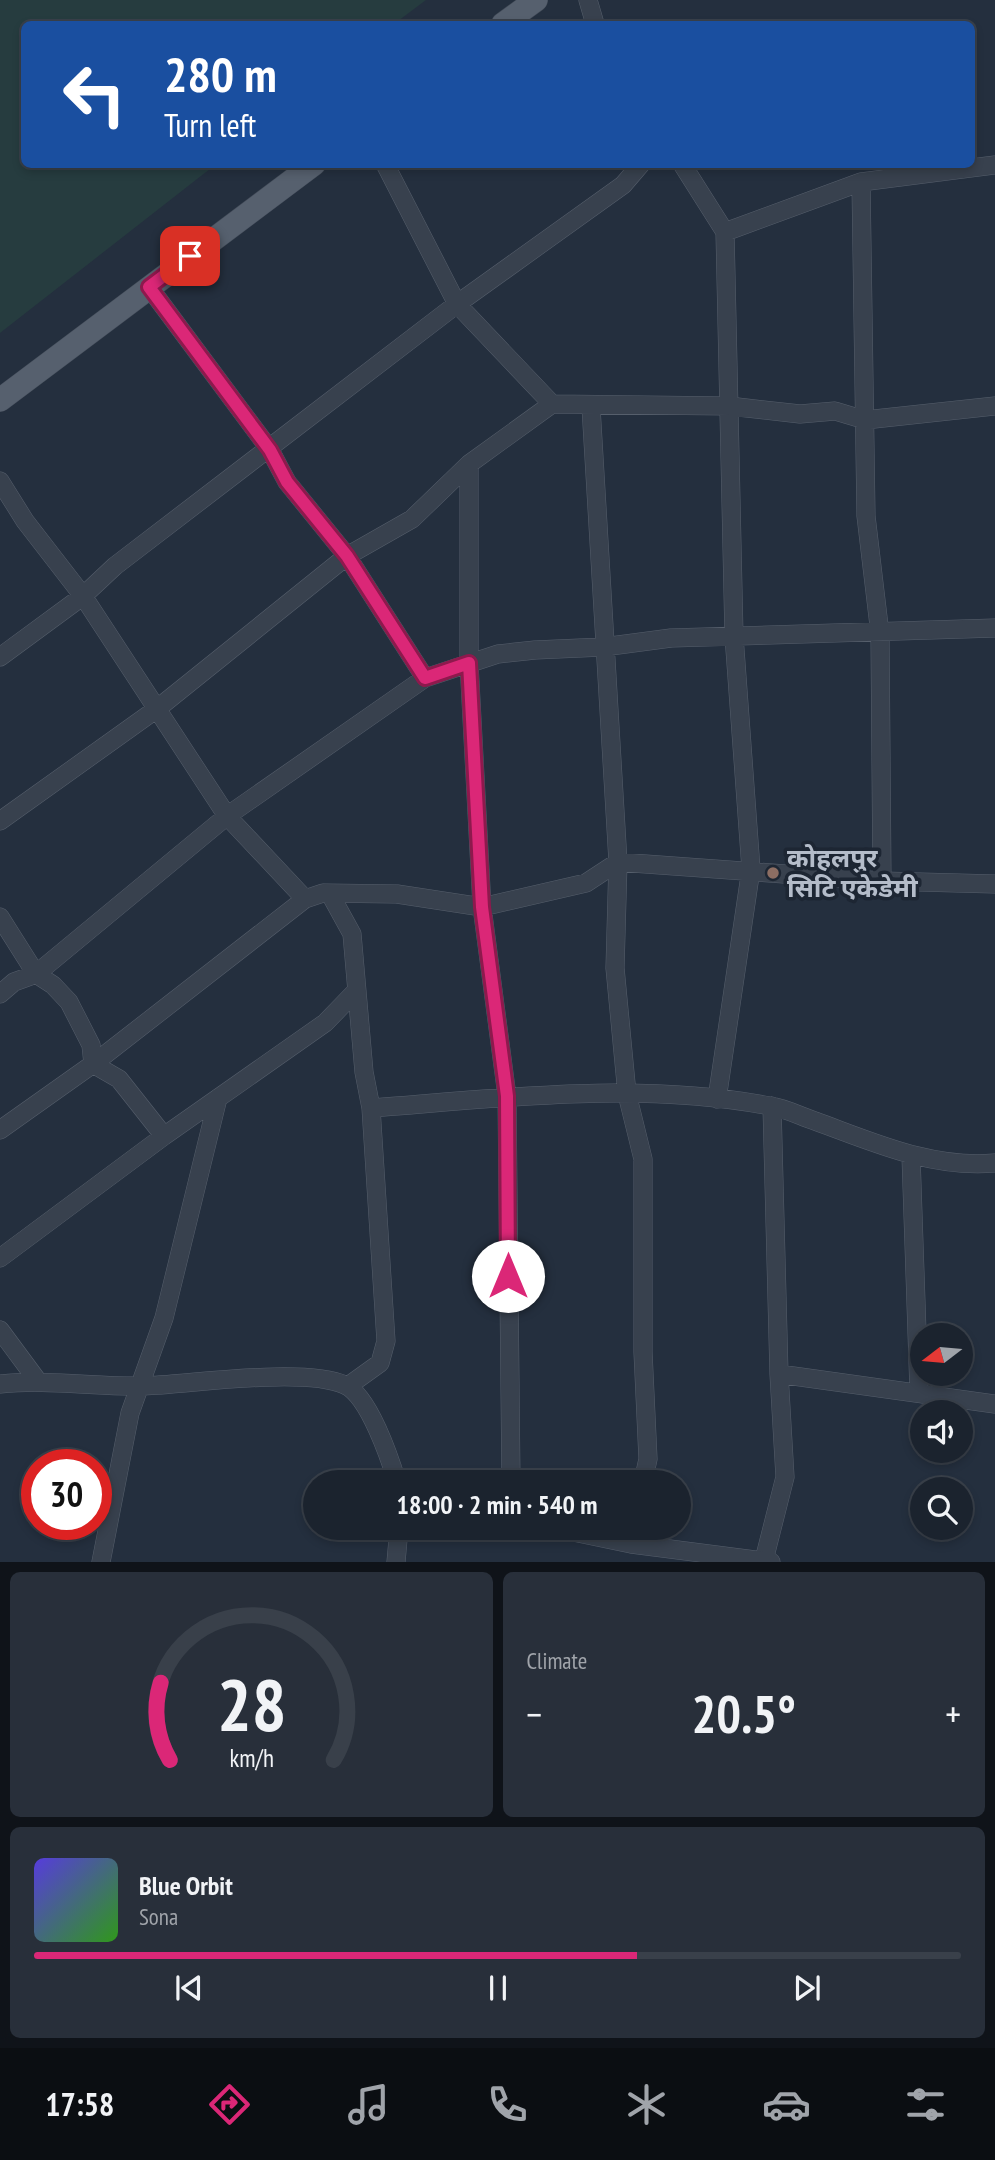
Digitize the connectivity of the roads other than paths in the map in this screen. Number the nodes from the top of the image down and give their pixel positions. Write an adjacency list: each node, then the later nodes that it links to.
1 (536, 0): 3 (main road)
2 (588, 0): 4 (street)
3 (507, 21)
4 (594, 21)
5 (995, 165): 11 (street)
6 (309, 168): 14 (main road)
7 (387, 168): 15 (street)
8 (638, 168): 15 (street)
9 (685, 168): 13 (street)
10 (973, 168): 12 (street)
11 (975, 168)
12 (861, 183): 13 (street); 21 (street)
13 (725, 232): 18 (street)
14 (149, 287): 16 (main road); 22 (street)
15 (457, 304): 17 (street); 22 (street)
16 (0, 400)
17 (552, 404): 20 (street); 23 (street)
18 (729, 406): 20 (street); 21 (street); 29 (street)
19 (995, 406): 21 (street)
20 (591, 407): 30 (street)
21 (865, 420): 28 (street)
22 (270, 450): 25 (street); 26 (street)
23 (469, 464): 25 (street); 32 (street)
24 (0, 481): 26 (street)
25 (347, 556): 33 (street); 34 (street)
26 (83, 596): 31 (street); 34 (street)
27 (995, 628): 28 (street)
28 (880, 634): 29 (street); 39 (street)
29 (734, 636): 30 (street); 38 (street)
30 (603, 647): 32 (street); 37 (street)
31 (0, 657)
32 (469, 663): 33 (street); 43 (street)
33 (425, 678): 35 (street)
34 (158, 708): 35 (street); 36 (street)
35 (227, 816): 42 (street); 45 (street)
36 (0, 821)
37 (618, 862): 38 (street); 43 (street); 49 (street)
38 (751, 869): 39 (street); 52 (street)
39 (881, 881): 40 (street)
40 (995, 884)
41 (330, 894): 42 (street); 43 (street); 46 (street)
42 (305, 900): 48 (street)
43 (482, 907): 50 (street)
44 (0, 917): 45 (street)
45 (36, 974): 47 (street); 48 (street)
46 (355, 992): 51 (street); 54 (street)
47 (0, 994)
48 (93, 1064): 55 (street); 56 (street)
49 (627, 1094): 50 (street); 52 (street); 70 (street)
50 (507, 1096): 54 (street); 69 (street)
51 (218, 1098): 56 (street); 64 (street)
52 (717, 1099): 53 (street)
53 (772, 1106): 57 (street); 61 (street)
54 (371, 1108): 65 (street)
55 (0, 1130)
56 (164, 1136): 59 (street)
57 (911, 1156): 58 (street); 66 (street)
58 (995, 1163)
59 (0, 1258)
60 (0, 1330): 62 (street)
61 (779, 1374): 66 (street); 74 (street)
62 (37, 1380): 63 (street); 64 (street)
63 (0, 1384)
64 (142, 1386): 65 (street); 75 (street)
65 (348, 1386): 68 (street)
66 (919, 1391): 67 (street)
67 (995, 1404)
68 (393, 1470)
69 (511, 1470)
70 (646, 1470)
71 (398, 1540): 76 (street)
72 (650, 1540): 73 (street)
73 (731, 1559): 74 (street)
74 (768, 1561)
75 (100, 1562)
76 (396, 1562)

